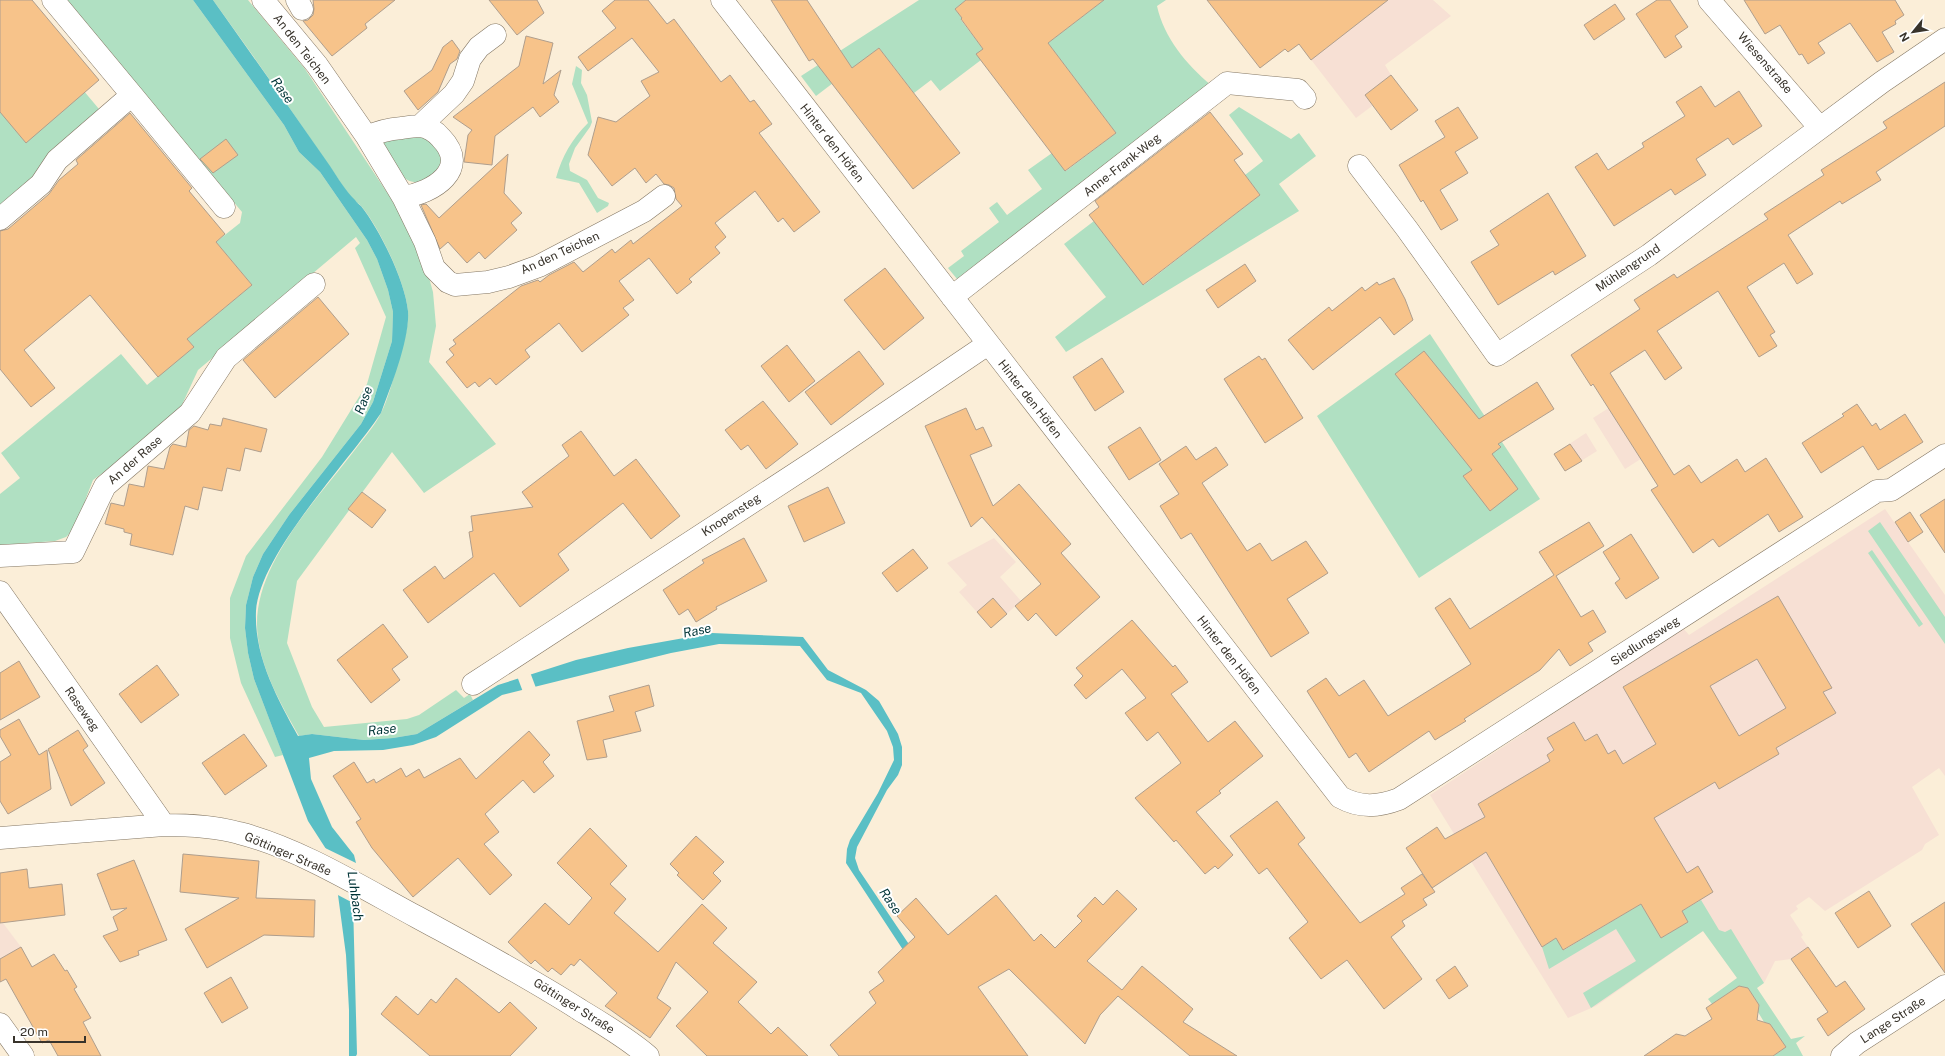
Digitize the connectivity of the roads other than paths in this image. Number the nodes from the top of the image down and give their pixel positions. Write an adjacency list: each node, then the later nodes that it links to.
1 (53, 0): 7 (street)
2 (264, 0): 11 (street, An den Teichen)
3 (722, 0): 18 (street, Hinter den Höfen)
4 (1709, 0): 10 (street, Wiesenstraße)
5 (495, 35): 9 (street)
6 (1945, 40): 10 (street, Mühlengrund)
7 (132, 95): 15 (street); 16 (street)
8 (1305, 98): 18 (street, Anne-Frank-Weg)
9 (420, 126): 11 (street); 14 (street)
10 (1820, 128): 12 (street, Mühlengrund)
11 (367, 137): 14 (street, An den Teichen)
12 (1359, 166)
13 (664, 196): 14 (street, An den Teichen)
14 (404, 197)
15 (224, 207)
16 (0, 219)
17 (314, 284): 21 (street, An der Rase)
18 (952, 297): 19 (street, Hinter den Höfen)
19 (988, 344): 23 (street, Knopensteg); 24 (street, Hinter den Höfen)
20 (1945, 455): 24 (street, Siedlungsweg)
21 (0, 556)
22 (0, 592): 25 (street, Raseweg)
23 (473, 684)
24 (1340, 797)
25 (164, 825): 26 (street, Göttinger Straße); 30 (street, Göttinger Straße)
26 (0, 838)
27 (1945, 986): 31 (street, Lange Straße)
28 (0, 1024): 29 (street)
29 (23, 1056)
30 (648, 1056)
31 (1842, 1056)

